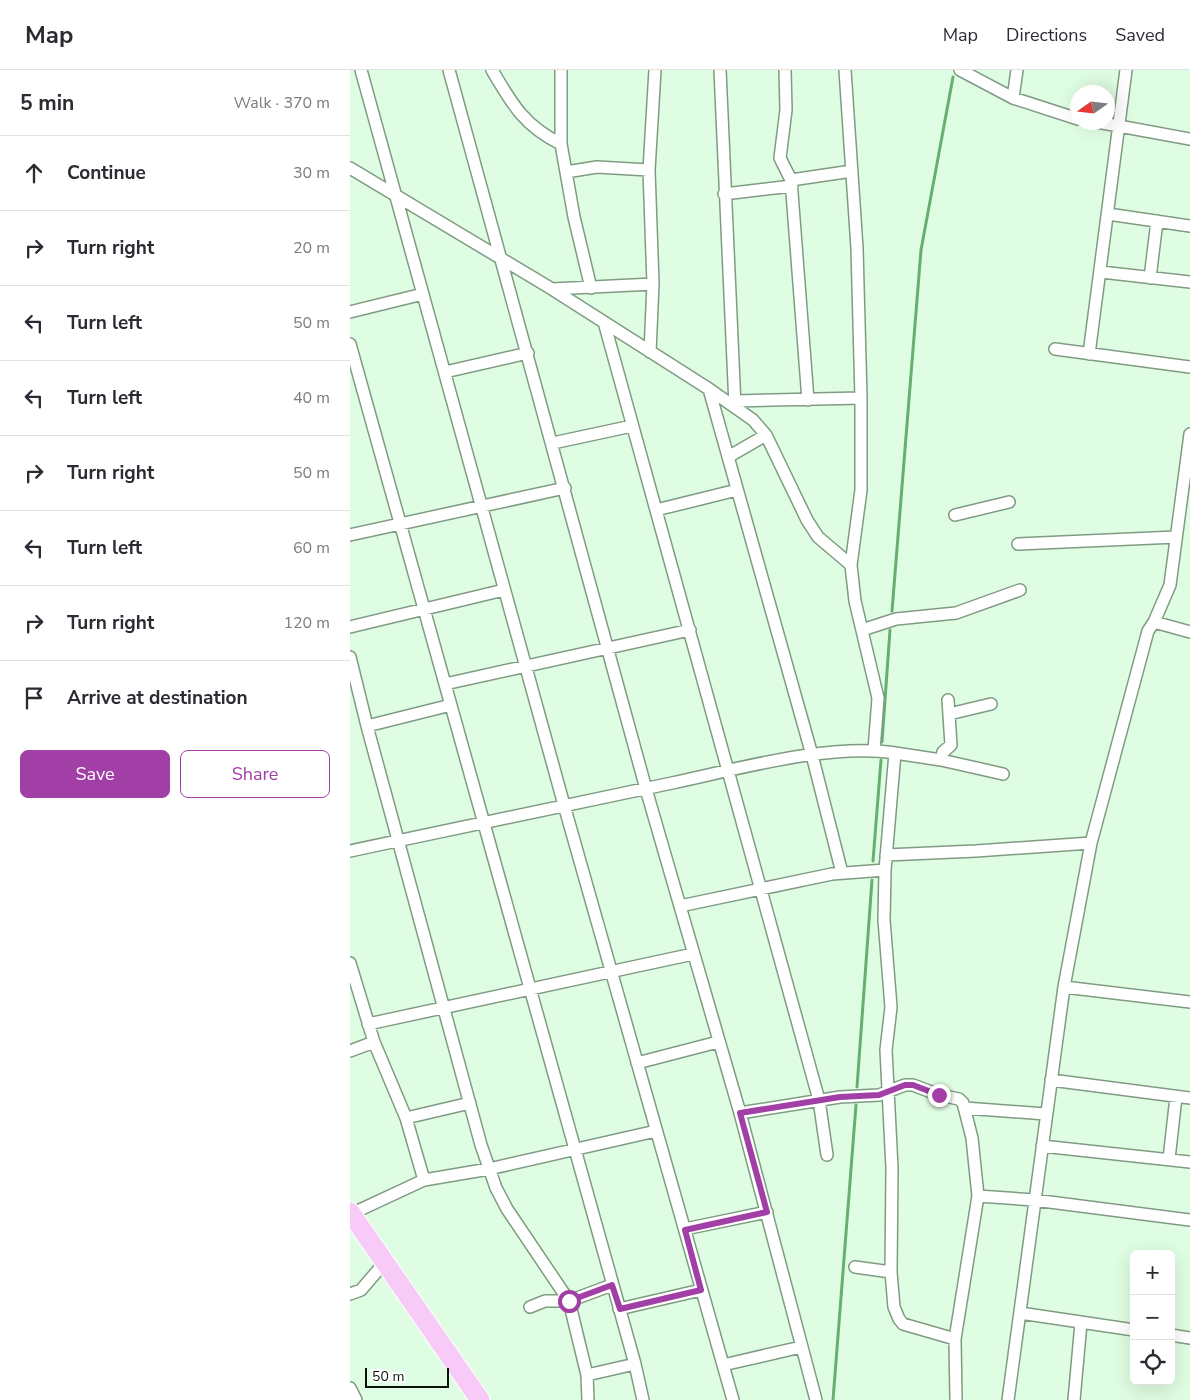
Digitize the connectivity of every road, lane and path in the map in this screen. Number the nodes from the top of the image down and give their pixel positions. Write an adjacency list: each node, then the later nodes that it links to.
1 (361, 70): 24 (street)
2 (448, 70): 28 (street)
3 (492, 70): 17 (street)
4 (561, 70): 17 (street)
5 (655, 70): 19 (street)
6 (720, 70): 23 (street)
7 (785, 70): 22 (street)
8 (845, 70): 21 (street)
9 (960, 70): 12 (street)
10 (1017, 70): 12 (street)
11 (1126, 70): 15 (street)
12 (1014, 98): 13 (street)
13 (1070, 117)
14 (1115, 125): 15 (street)
15 (1118, 126): 16 (street); 25 (street)
16 (1190, 139)
17 (561, 144): 20 (street)
18 (350, 168): 24 (street)
19 (649, 170): 20 (street); 32 (street)
20 (566, 172): 33 (street)
21 (852, 172): 22 (street); 47 (street)
22 (792, 183): 23 (street); 48 (street)
23 (724, 194): 49 (street)
24 (396, 195): 28 (street); 35 (street)
25 (1108, 214): 26 (street); 29 (street)
26 (1157, 221): 27 (street); 30 (street)
27 (1190, 226)
28 (501, 258): 34 (street); 41 (street)
29 (1101, 272): 30 (street); 42 (street)
30 (1150, 278): 31 (street)
31 (1190, 282)
32 (653, 284): 33 (street); 40 (street)
33 (591, 288): 34 (street)
34 (552, 289): 37 (street)
35 (423, 294): 36 (street); 45 (street)
36 (350, 312)
37 (604, 322): 40 (street); 50 (street)
38 (350, 344): 43 (street)
39 (1056, 349): 42 (street)
40 (650, 352): 46 (street)
41 (528, 353): 45 (street); 53 (street)
42 (1089, 354): 44 (street)
43 (352, 362): 61 (street)
44 (1190, 367)
45 (445, 372): 58 (street)
46 (709, 389): 49 (street); 54 (street)
47 (861, 398): 48 (street); 65 (street)
48 (808, 400): 49 (street)
49 (735, 403): 52 (street)
50 (632, 426): 53 (street); 59 (street)
51 (1190, 434): 63 (street)
52 (766, 435): 54 (street); 65 (street)
53 (553, 443): 55 (street)
54 (728, 457): 56 (street)
55 (565, 488): 58 (street); 74 (street)
56 (737, 490): 59 (street); 85 (street)
57 (1009, 502): 60 (street)
58 (482, 506): 61 (street); 66 (street)
59 (656, 510): 71 (street)
60 (955, 515)
61 (401, 525): 62 (street); 68 (street)
62 (350, 536)
63 (1176, 537): 64 (street); 69 (street)
64 (1018, 544)
65 (851, 565): 72 (street)
66 (504, 590): 68 (street); 76 (street)
67 (1020, 590): 72 (street)
68 (423, 610): 70 (street); 77 (street)
69 (1154, 622): 73 (street); 93 (street)
70 (350, 627)
71 (690, 630): 74 (street); 87 (street)
72 (862, 630): 83 (street)
73 (1190, 632)
74 (608, 648): 76 (street); 89 (street)
75 (350, 657): 82 (street)
76 (526, 667): 77 (street); 90 (street)
77 (445, 684): 80 (street)
78 (948, 700): 81 (street)
79 (991, 704): 81 (street)
80 (451, 705): 82 (street); 91 (street)
81 (949, 714): 86 (street)
82 (367, 726): 92 (street)
83 (874, 750): 84 (street); 85 (street)
84 (895, 753): 86 (street); 95 (street)
85 (812, 755): 87 (street); 97 (street)
86 (941, 760): 88 (street)
87 (728, 771): 89 (street); 98 (street)
88 (1003, 774)
89 (646, 788): 90 (street); 99 (street)
90 (564, 805): 91 (street); 102 (street)
91 (484, 822): 92 (street); 104 (street)
92 (398, 841): 94 (street); 106 (street)
93 (1091, 843): 95 (street); 103 (street)
94 (350, 851)
95 (886, 855): 96 (street)
96 (885, 870): 97 (street); 113 (street)
97 (842, 873): 98 (street)
98 (760, 889): 99 (street); 116 (street)
99 (680, 906): 100 (street)
100 (693, 954): 102 (street); 109 (street)
101 (350, 963): 107 (street)
102 (612, 971): 104 (street); 111 (street)
103 (1064, 987): 105 (street); 112 (street)
104 (529, 990): 106 (street); 124 (street)
105 (1190, 1002)
106 (444, 1006): 107 (street); 117 (street)
107 (368, 1024): 108 (street)
108 (374, 1042): 110 (street); 121 (street)
109 (718, 1042): 111 (street); 119 (street)
110 (350, 1051)
111 (637, 1063): 122 (street)
112 (1051, 1080): 114 (street); 120 (street)
113 (887, 1094): 116 (street); 118 (street); 138 (street)
114 (1176, 1097): 115 (street); 126 (street)
115 (1190, 1098)
116 (819, 1100): 119 (street); 125 (street)
117 (470, 1103): 121 (street); 128 (street)
118 (965, 1108): 120 (street); 130 (street)
119 (740, 1113): 132 (street)
120 (1046, 1114): 123 (street)
121 (406, 1118): 129 (street)
122 (656, 1132): 124 (street); 135 (street)
123 (1042, 1146): 126 (street); 131 (street)
124 (574, 1151): 128 (street); 139 (street)
125 (827, 1155)
126 (1169, 1159): 127 (street)
127 (1190, 1162)
128 (489, 1169): 129 (street); 142 (street)
129 (424, 1180): 133 (street)
130 (978, 1196): 131 (street); 150 (street)
131 (1034, 1200): 134 (street); 145 (street)
132 (767, 1212): 135 (street); 151 (street)
133 (351, 1213): 136 (highway)
134 (1190, 1220)
135 (685, 1230): 140 (street)
136 (385, 1262): 141 (street); 157 (highway)
137 (855, 1267): 138 (street)
138 (891, 1272): 150 (street)
139 (612, 1285): 142 (street); 144 (street)
140 (701, 1290): 144 (street); 153 (street)
141 (350, 1294)
142 (569, 1301): 143 (street); 154 (street)
143 (530, 1307)
144 (620, 1309): 152 (street)
145 (1020, 1313): 146 (street); 163 (street)
146 (1081, 1323): 147 (street); 164 (street)
147 (1130, 1329)
148 (1175, 1336): 149 (street)
149 (1190, 1338)
150 (955, 1339): 162 (street)
151 (800, 1347): 153 (street); 161 (street)
152 (635, 1364): 154 (street); 159 (street)
153 (723, 1365): 160 (street)
154 (587, 1376): 158 (street)
155 (350, 1388): 156 (street)
156 (356, 1400)
157 (480, 1400)
158 (588, 1400)
159 (643, 1400)
160 (733, 1400)
161 (816, 1400)
162 (956, 1400)
163 (1008, 1400)
164 (1074, 1400)

